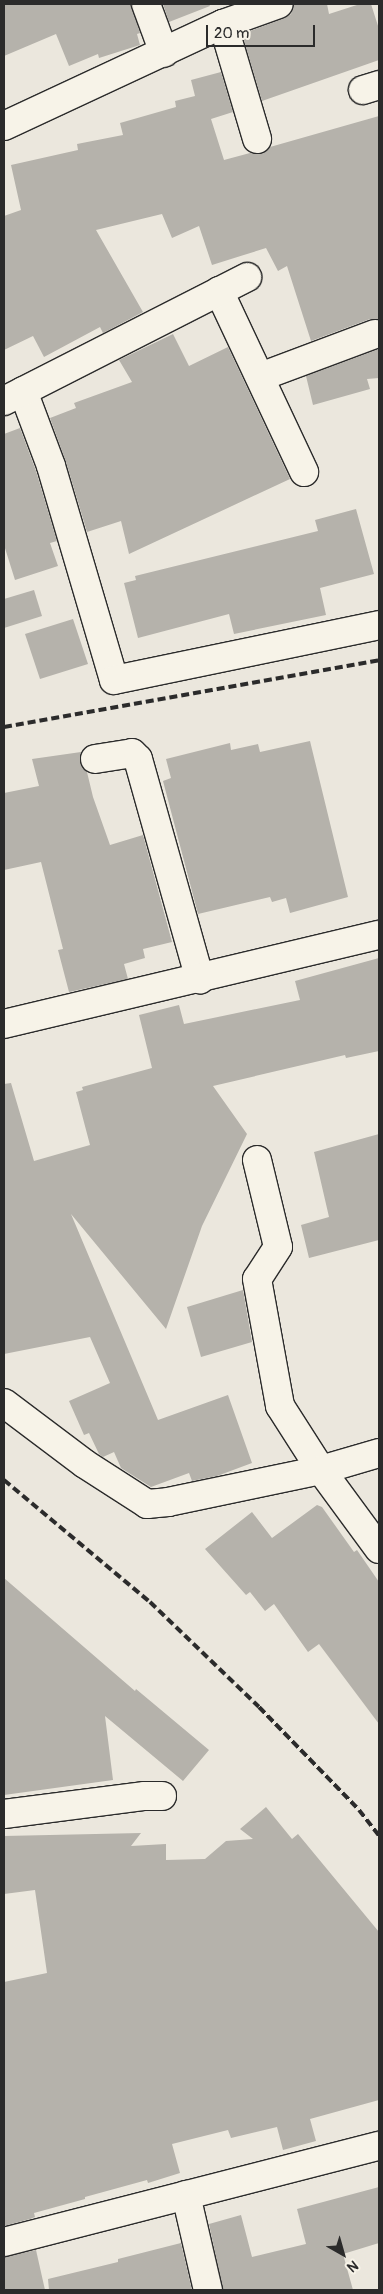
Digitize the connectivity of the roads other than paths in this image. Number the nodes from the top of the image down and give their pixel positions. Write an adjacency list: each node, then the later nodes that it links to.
1 (146, 4): 4 (street)
2 (279, 4): 3 (street)
3 (223, 24): 4 (street); 6 (street)
4 (164, 54): 5 (street)
5 (4, 126)
6 (257, 138)
7 (247, 277): 8 (street)
8 (219, 291): 10 (street); 11 (street)
9 (375, 334): 10 (street)
10 (260, 377): 12 (street)
11 (13, 396): 13 (street)
12 (304, 472)
13 (379, 625)
14 (95, 759): 16 (street)
15 (379, 935): 16 (street)
16 (200, 979): 17 (street)
17 (4, 1024)
18 (257, 1160): 21 (street)
19 (4, 1403): 21 (street)
20 (379, 1453): 21 (street)
21 (321, 1470): 22 (street)
22 (379, 1549)
23 (162, 1796): 24 (street)
24 (4, 1814)
25 (379, 2146): 26 (street)
26 (186, 2195): 27 (street); 28 (street)
27 (4, 2242)
28 (208, 2290)

